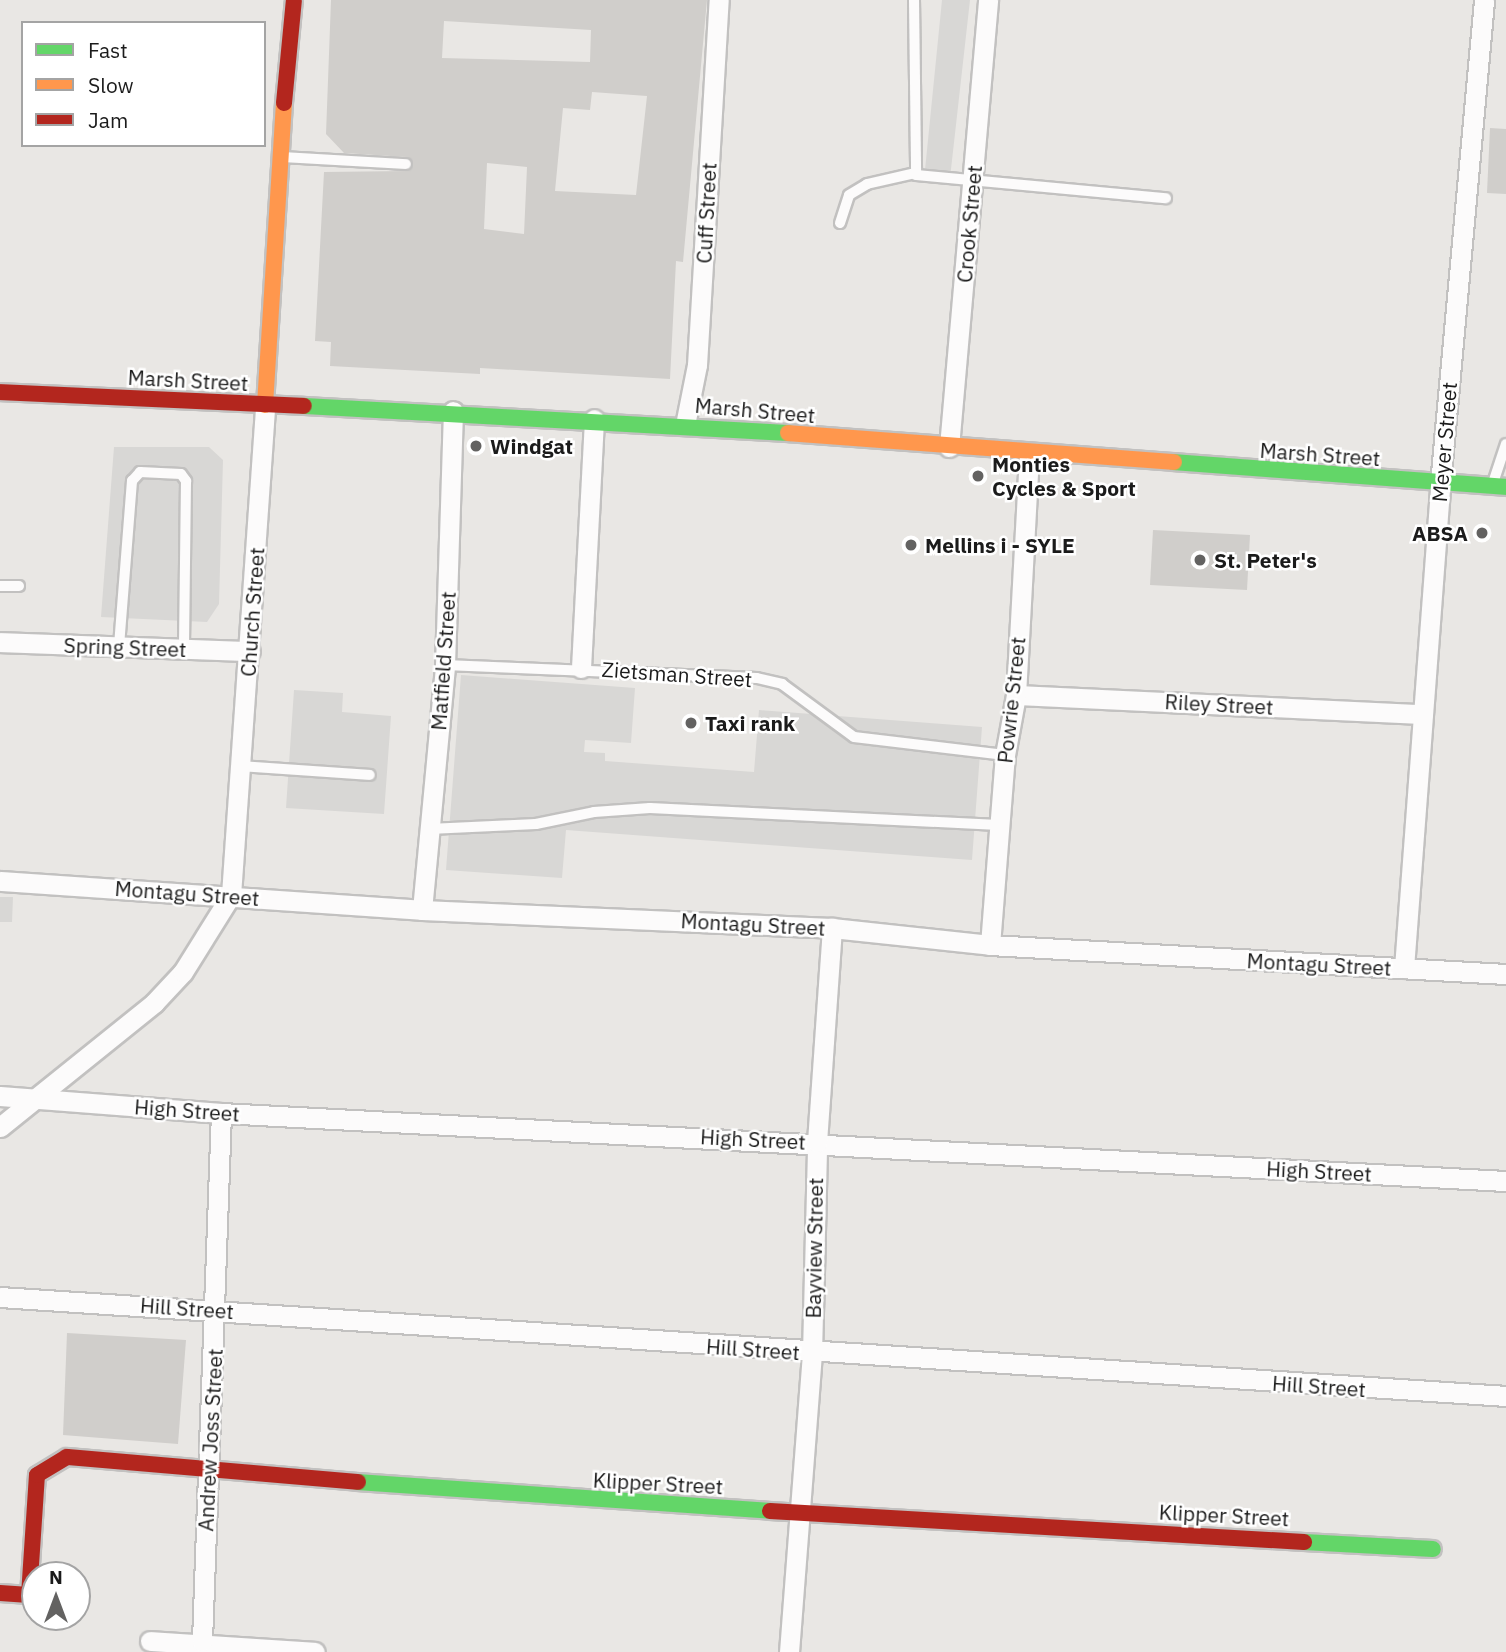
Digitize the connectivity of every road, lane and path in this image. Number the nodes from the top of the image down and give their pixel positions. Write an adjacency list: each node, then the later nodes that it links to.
1 (295, 0): 6 (street, Church Street)
2 (719, 0): 16 (street, Cuff Street)
3 (914, 0): 8 (lane)
4 (988, 0): 9 (street, Crook Street)
5 (1484, 0): 20 (street, Meyer Street)
6 (279, 156): 7 (lane); 13 (street, Church Street)
7 (406, 164)
8 (915, 173): 9 (lane); 11 (lane)
9 (972, 181): 10 (lane); 18 (street, Crook Street)
10 (1166, 198)
11 (839, 223)
12 (0, 392): 13 (street, Marsh Street)
13 (265, 405): 14 (street, Marsh Street); 27 (street, Church Street)
14 (453, 411): 15 (street, Marsh Street); 28 (street, Matfield Street)
15 (594, 419): 16 (street, Marsh Street); 29 (street, Zietsman Street)
16 (685, 425): 18 (street, Marsh Street)
17 (1506, 443): 21 (lane)
18 (949, 447): 19 (street, Marsh Street)
19 (1029, 454): 20 (street, Marsh Street); 30 (street, Powrie Street)
20 (1440, 484): 21 (street, Marsh Street); 31 (street, Meyer Street)
21 (1499, 486)
22 (0, 586): 23 (lane)
23 (19, 586)
24 (0, 642): 25 (street, Spring Street)
25 (119, 646): 26 (street, Spring Street); 26 (lane)
26 (184, 649): 27 (street, Spring Street)
27 (250, 651): 33 (street, Church Street)
28 (445, 665): 29 (lane, Zietsman Street); 36 (street, Matfield Street)
29 (581, 668): 32 (lane, Zietsman Street)
30 (1016, 695): 31 (street, Riley Street); 32 (street, Powrie Street)
31 (1423, 714): 42 (street, Meyer Street)
32 (1005, 755): 35 (street, Powrie Street)
33 (241, 766): 34 (lane); 38 (street, Church Street)
34 (370, 775)
35 (999, 825): 36 (lane); 41 (street, Powrie Street)
36 (429, 829): 39 (street, Matfield Street)
37 (0, 881): 38 (street, Montagu Street)
38 (231, 895): 39 (street, Montagu Street); 45 (street, Church Street)
39 (422, 910): 40 (street, Montagu Street)
40 (832, 928): 41 (street, Montagu Street); 48 (street, Bayview Street)
41 (990, 945): 42 (street, Montagu Street)
42 (1404, 968): 43 (street, Montagu Street)
43 (1506, 974)
44 (0, 1096): 45 (street, High Street)
45 (36, 1099): 46 (street, High Street); 47 (street, Church Street)
46 (221, 1113): 48 (street, High Street); 51 (street, Andrew Joss Street)
47 (0, 1127)
48 (817, 1142): 49 (street, High Street); 52 (street, Bayview Street)
49 (1506, 1181)
50 (0, 1297): 51 (street, Hill Street)
51 (217, 1309): 52 (street, Hill Street); 54 (street, Andrew Joss Street)
52 (812, 1354): 53 (street, Hill Street); 55 (street, Bayview Street)
53 (1506, 1396)
54 (209, 1468): 55 (street, Klipper Street); 57 (street, Klipper Street); 59 (street, Andrew Joss Street)
55 (800, 1511): 56 (street, Klipper Street); 61 (street, Bayview Street)
56 (1433, 1549)
57 (0, 1593)
58 (150, 1641): 59 (street)
59 (202, 1641): 60 (street)
60 (315, 1652)
61 (789, 1652)

